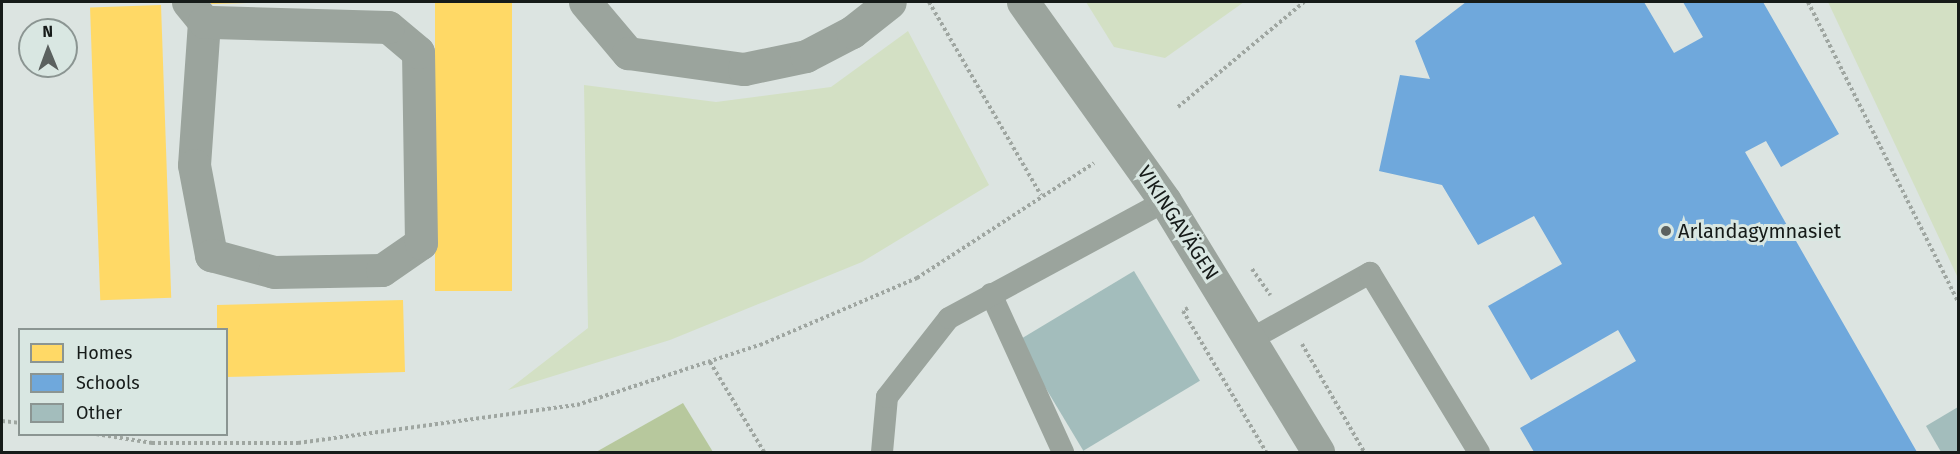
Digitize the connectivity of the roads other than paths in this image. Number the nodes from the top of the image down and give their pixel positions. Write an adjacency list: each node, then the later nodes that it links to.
1 (585, 2): 2 (street)
2 (890, 2)
3 (1023, 2): 5 (street, VIKINGAVÄGEN)
4 (196, 12): 4 (street)
5 (1165, 201): 6 (lane); 7 (street, VIKINGAVÄGEN)
6 (992, 294): 8 (lane); 9 (lane)
7 (1253, 338): 10 (street, VIKINGAVÄGEN); 11 (lane)
8 (882, 453)
9 (1063, 453)
10 (1318, 453)
11 (1479, 453)

